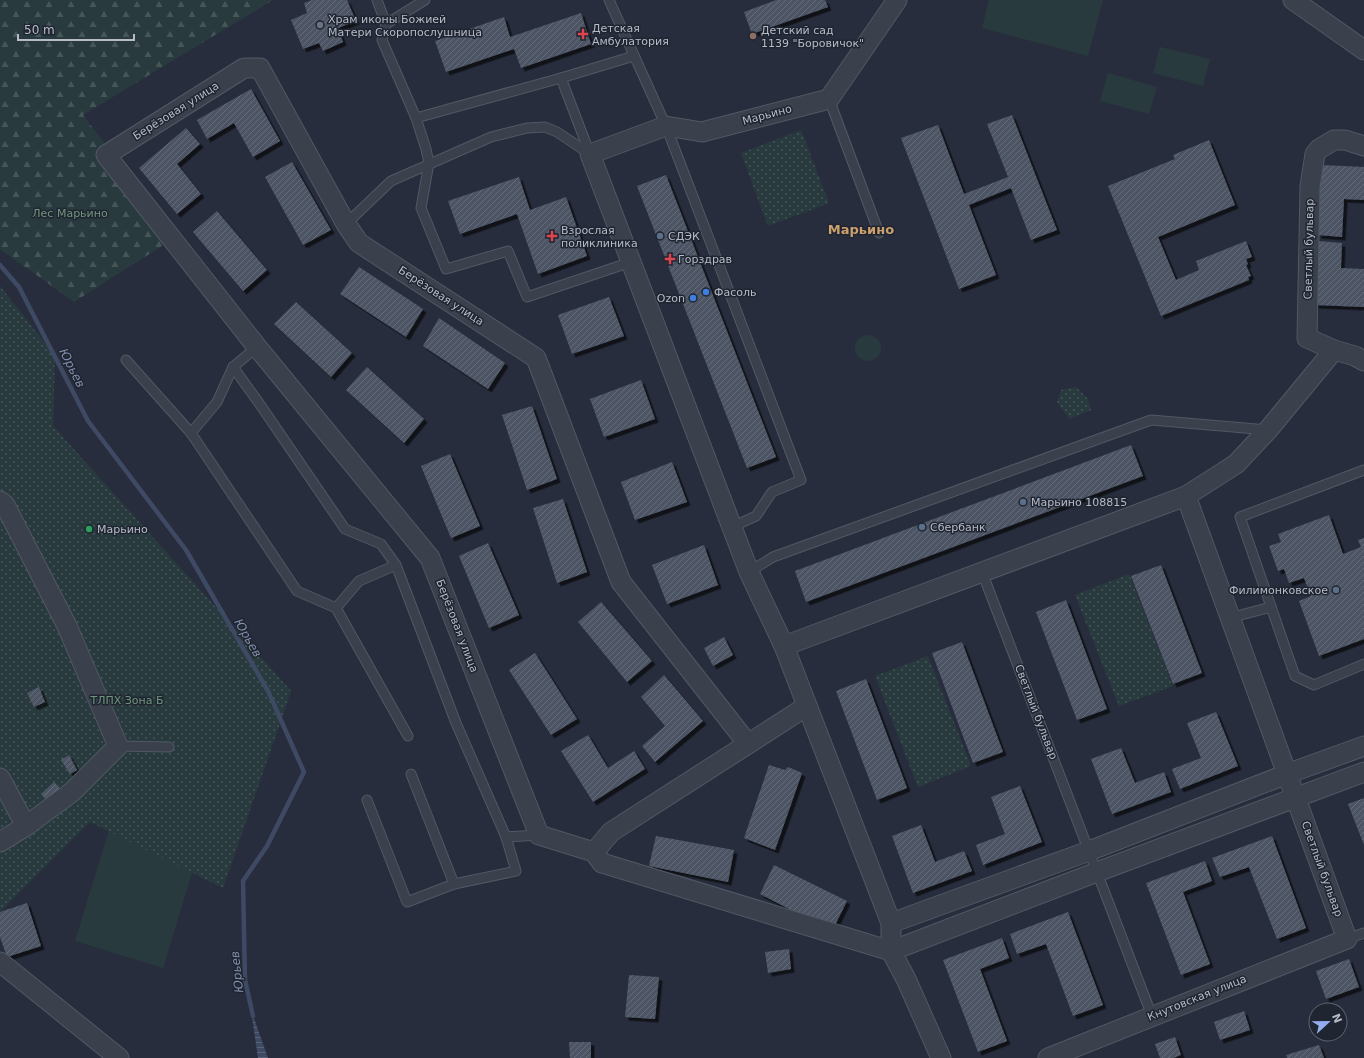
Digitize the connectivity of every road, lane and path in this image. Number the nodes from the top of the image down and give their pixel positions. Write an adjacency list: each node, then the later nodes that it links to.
1 (377, 0): 6 (lane)
2 (425, 0): 6 (lane)
3 (609, 0): 8 (lane)
4 (897, 0): 10 (street)
5 (1299, 2): 7 (street)
6 (386, 24): 11 (lane)
7 (1364, 50)
8 (634, 56): 9 (lane); 12 (lane)
9 (561, 78): 11 (lane); 14 (lane)
10 (829, 99): 12 (street, Марьино); 17 (lane)
11 (416, 118): 15 (lane)
12 (666, 126): 14 (street, Марьино); 29 (lane)
13 (1364, 146): 20 (street, Светлый бульвар)
14 (590, 154): 15 (lane); 18 (street)
15 (429, 163): 16 (lane); 18 (lane)
16 (346, 224): 19 (street, Берёзовая улица); 40 (street, Берёзовая улица)
17 (879, 233)
18 (631, 262): 29 (street)
19 (257, 348): 23 (lane); 51 (street, Берёзовая улица)
20 (1334, 350): 22 (street, Светлый бульвар); 24 (street)
21 (126, 360): 25 (lane)
22 (1364, 361)
23 (233, 367): 25 (lane); 30 (lane)
24 (1268, 430): 27 (street); 31 (lane)
25 (191, 433): 34 (lane)
26 (1364, 470): 33 (lane)
27 (1186, 496): 32 (street); 35 (street, Светлый бульвар)
28 (0, 501): 41 (street)
29 (732, 527): 31 (street)
30 (396, 565): 34 (lane); 52 (lane)
31 (749, 572): 36 (street)
32 (982, 572): 36 (street); 54 (lane, Светлый бульвар)
33 (1271, 607): 35 (lane); 37 (lane)
34 (336, 608): 39 (lane)
35 (1229, 618): 46 (street, Светлый бульвар)
36 (784, 646): 38 (street)
37 (1364, 664)
38 (807, 706): 40 (street); 58 (street)
39 (408, 736)
40 (748, 744): 55 (street)
41 (118, 746): 43 (lane); 50 (street)
42 (1364, 746): 46 (street)
43 (169, 747)
44 (1364, 772): 48 (street)
45 (411, 774): 57 (lane)
46 (1287, 774): 48 (street, Светлый бульвар); 54 (street)
47 (0, 778): 50 (street)
48 (1296, 798): 56 (street); 59 (street, Светлый бульвар)
49 (367, 800): 57 (lane)
50 (26, 826): 53 (street)
51 (539, 835): 52 (lane); 55 (street)
52 (506, 837): 57 (lane)
53 (0, 842)
54 (1089, 851): 56 (lane, Светлый бульвар); 58 (street)
55 (594, 852): 60 (street)
56 (1097, 872): 60 (street); 62 (lane, Светлый бульвар)
57 (454, 884)
58 (891, 923): 60 (street)
59 (1356, 936): 62 (street, Кнутовская улица)
60 (891, 951): 63 (street)
61 (0, 962): 64 (street)
62 (1152, 1016): 65 (street, Кнутовская улица)
63 (939, 1056)
64 (118, 1058)
65 (1048, 1058)

